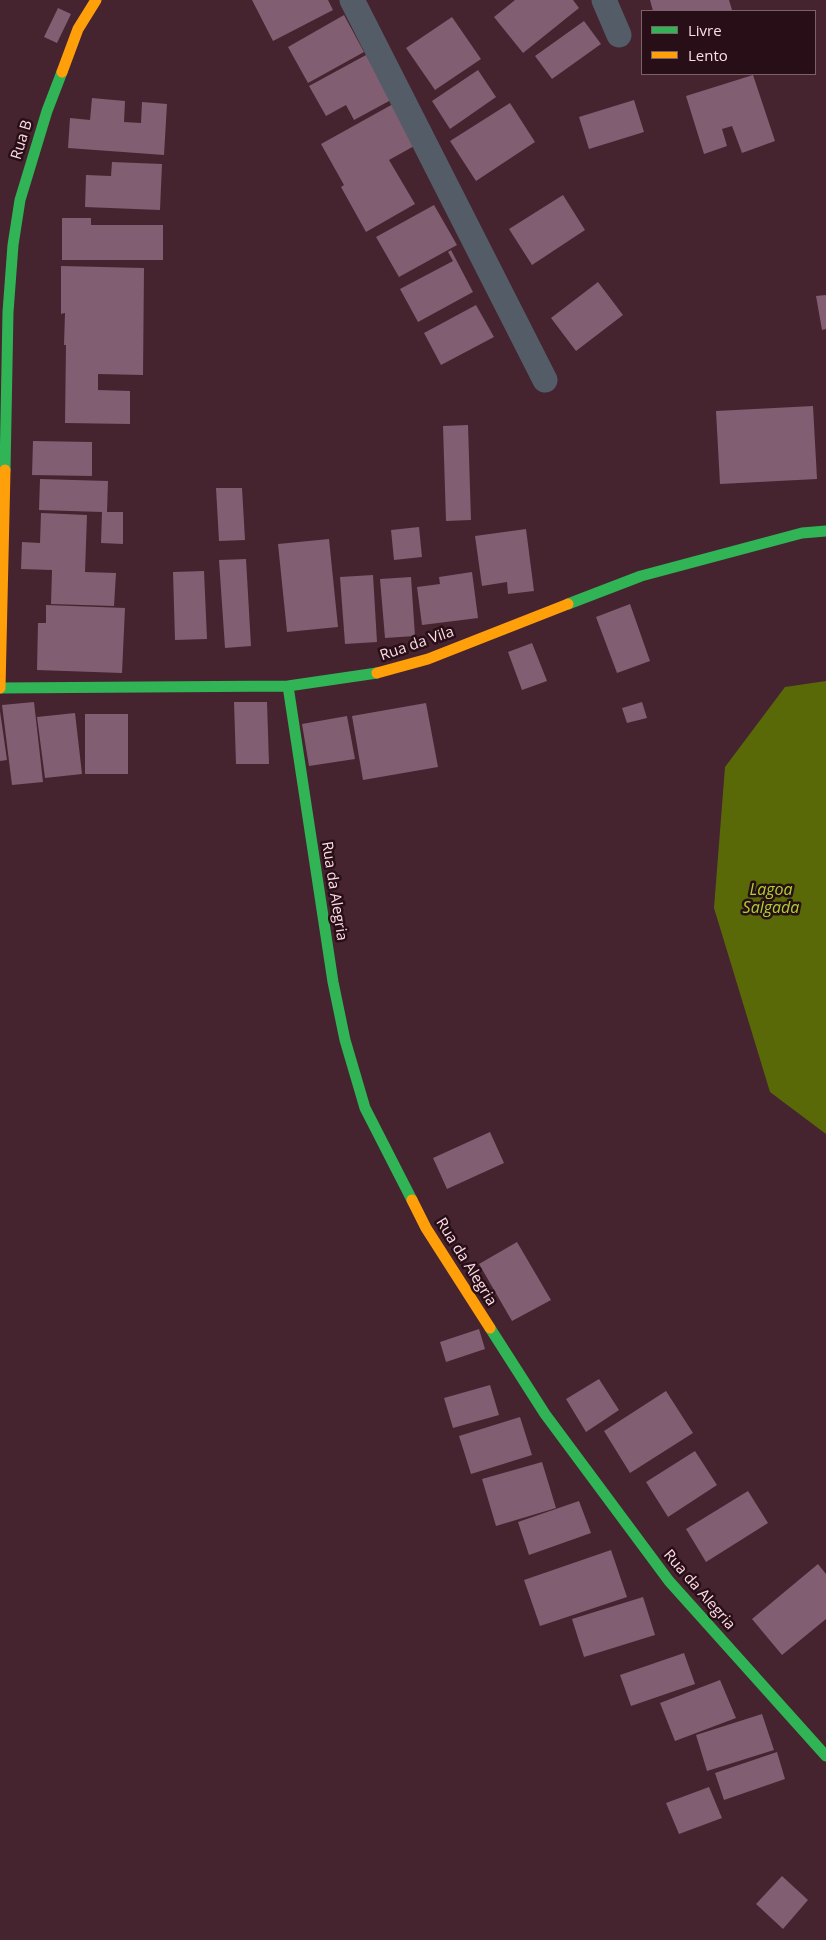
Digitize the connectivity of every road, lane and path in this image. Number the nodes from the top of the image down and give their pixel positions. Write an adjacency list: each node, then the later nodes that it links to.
1 (96, 0): 8 (street, Rua B)
2 (352, 0): 5 (street)
3 (604, 0): 4 (street)
4 (618, 34)
5 (545, 380)
6 (826, 530): 7 (street, Rua da Vila)
7 (288, 686): 8 (street, Rua da Vila); 9 (street, Rua da Alegria)
8 (0, 688)
9 (826, 1756)

